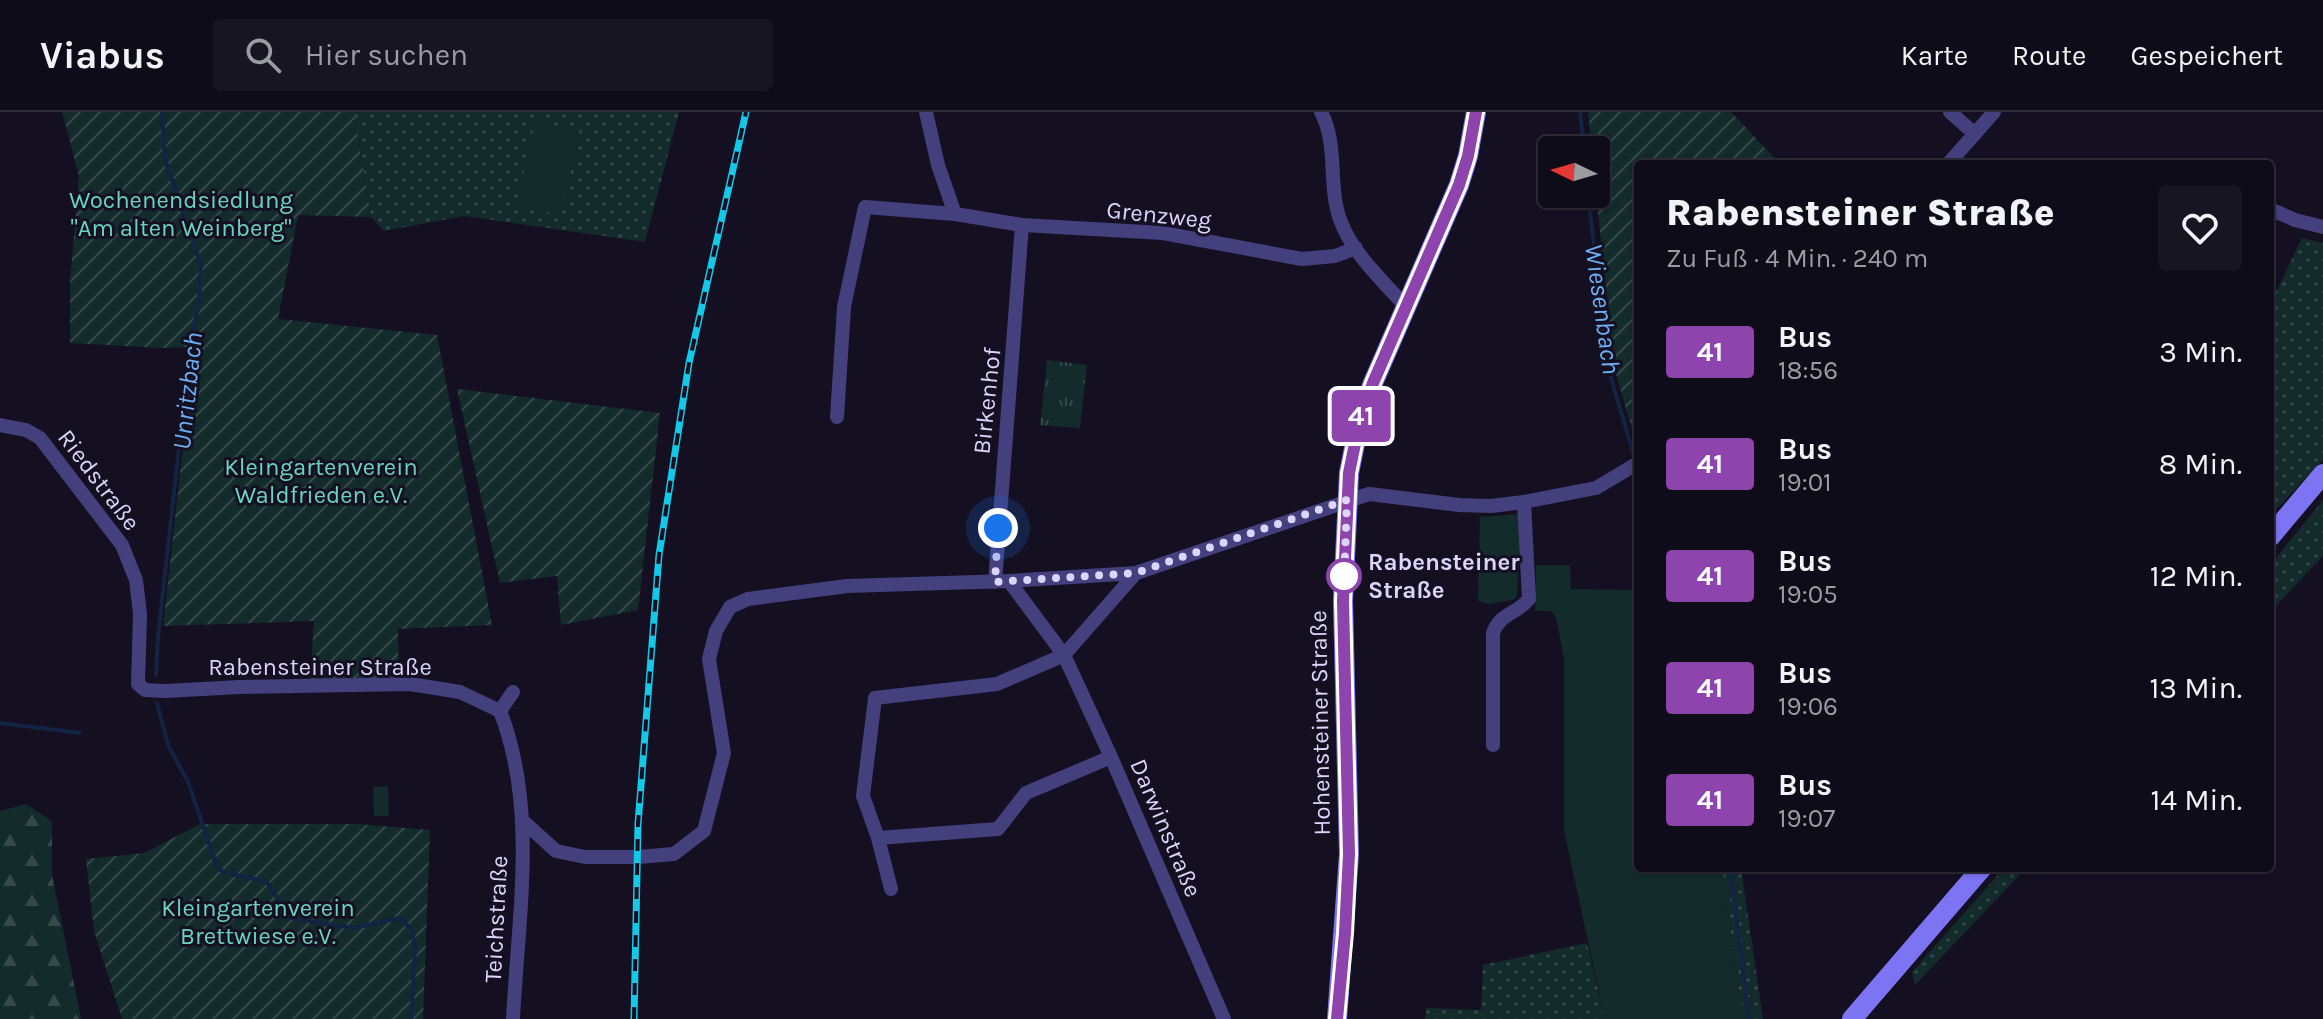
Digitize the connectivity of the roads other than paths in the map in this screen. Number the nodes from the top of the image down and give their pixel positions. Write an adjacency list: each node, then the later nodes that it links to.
1 (926, 112): 9 (street)
2 (1321, 112): 12 (street)
3 (1476, 112): 13 (main road, Hohensteiner Straße)
4 (1950, 112): 6 (street)
5 (1994, 112): 6 (street)
6 (1975, 134): 7 (street)
7 (1952, 160)
8 (2274, 211): 11 (street)
9 (955, 214): 10 (street, Grenzweg); 14 (street, Grenzweg)
10 (1022, 225): 12 (street, Grenzweg); 22 (street, Birkenhof)
11 (2323, 227)
12 (1356, 248): 13 (street)
13 (1406, 307): 18 (main road, Hohensteiner Straße)
14 (837, 417)
15 (0, 425): 24 (street, Riedstraße)
16 (1631, 467): 19 (street)
17 (2323, 474): 20 (main road)
18 (1347, 500): 19 (street); 21 (street); 35 (main road, Hohensteiner Straße)
19 (1524, 502): 27 (street)
20 (2274, 532)
21 (1136, 573): 22 (street); 23 (street)
22 (1002, 582): 23 (street, Darwinstraße); 29 (street)
23 (1064, 655): 28 (street, Darwinstraße); 30 (street)
24 (138, 684): 26 (street, Rabensteiner Straße)
25 (513, 692): 26 (street)
26 (500, 711): 29 (street)
27 (1493, 745)
28 (1111, 757): 30 (street); 34 (street, Darwinstraße)
29 (524, 822): 33 (street, Teichstraße)
30 (878, 838): 32 (street)
31 (1979, 872): 36 (main road)
32 (891, 889)
33 (513, 1019)
34 (1224, 1019)
35 (1337, 1019)
36 (1852, 1019)

